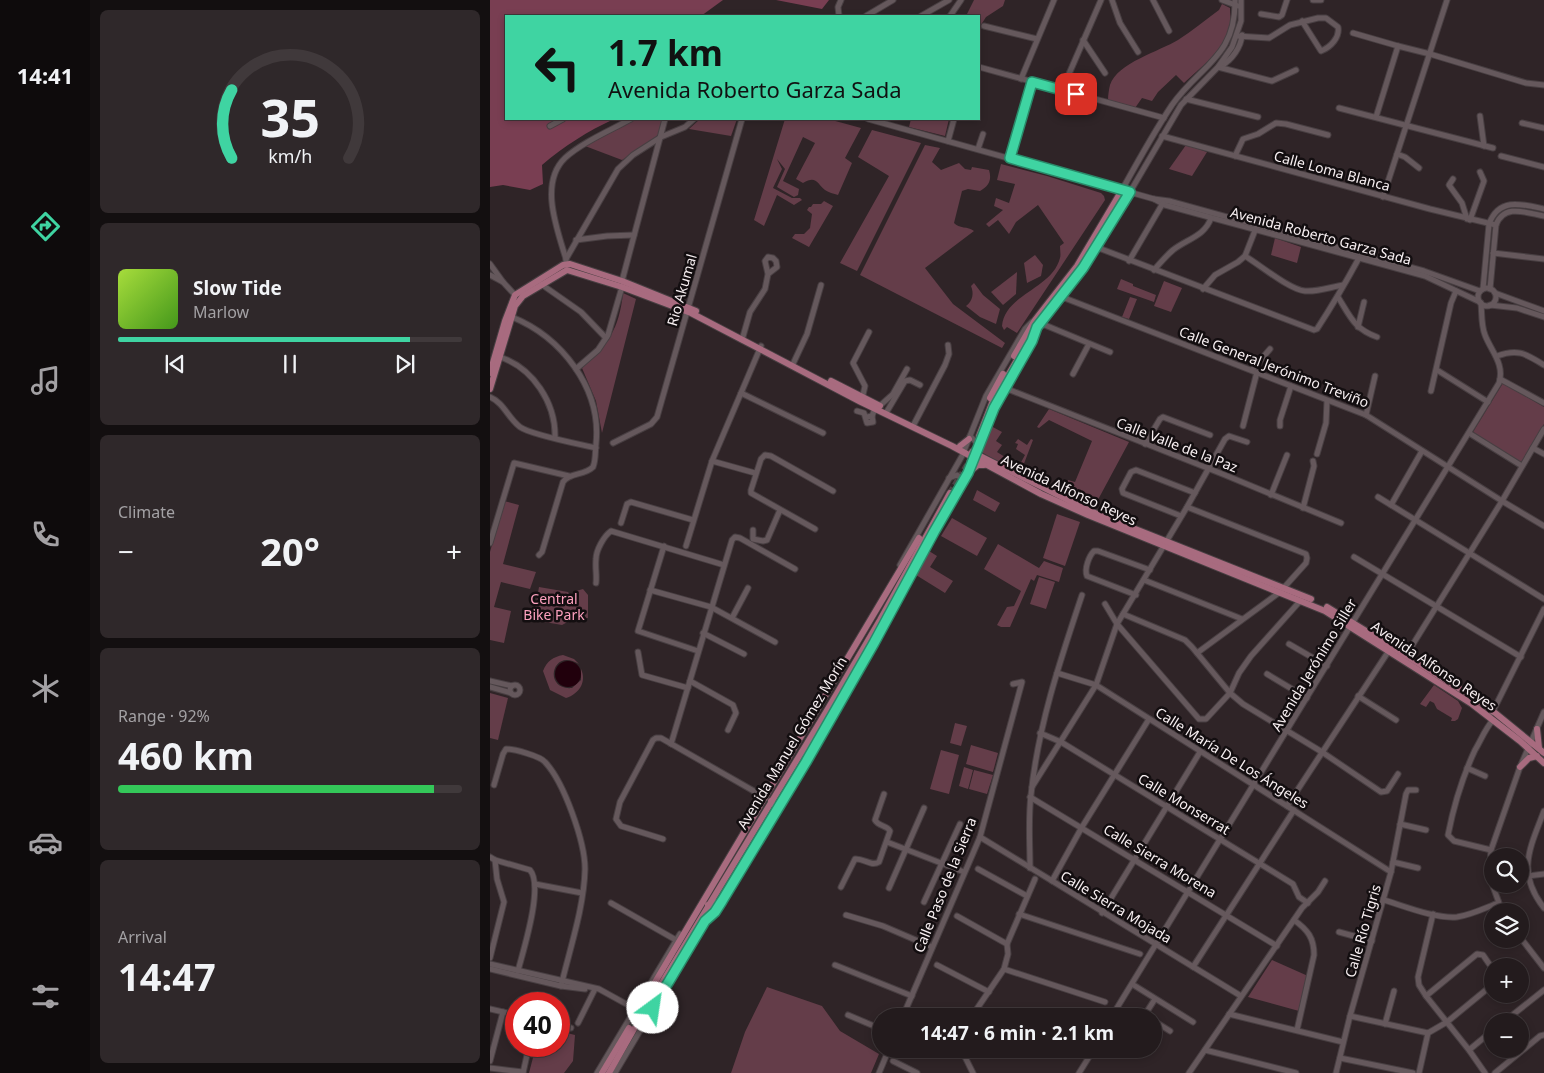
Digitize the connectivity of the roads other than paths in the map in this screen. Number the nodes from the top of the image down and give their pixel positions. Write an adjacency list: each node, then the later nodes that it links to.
1 (841, 0): 16 (street)
2 (893, 0): 17 (street)
3 (949, 0): 18 (street)
4 (961, 0): 19 (street)
5 (1054, 0): 27 (street)
6 (1101, 0): 28 (street)
7 (1112, 0): 30 (street)
8 (1153, 0): 24 (street)
9 (1222, 0): 14 (street)
10 (1287, 0): 15 (street)
11 (1313, 0): 12 (street)
12 (1321, 0)
13 (1447, 0): 31 (street)
14 (1240, 3): 20 (street); 21 (street)
15 (1261, 14)
16 (839, 15)
17 (868, 15)
18 (923, 15)
19 (951, 15)
20 (1233, 16): 21 (street); 45 (street)
21 (1241, 19): 26 (street)
22 (1302, 21): 22 (street); 26 (street)
23 (984, 26): 27 (street)
24 (1170, 31)
25 (1353, 33): 29 (street)
26 (1239, 36): 32 (street)
27 (1037, 39): 36 (street)
28 (1083, 40): 35 (street); 39 (street)
29 (1398, 46): 31 (street); 44 (street)
30 (1138, 52)
31 (1430, 54): 38 (street); 54 (street)
32 (1218, 67): 34 (street); 40 (street)
33 (980, 68): 36 (street)
34 (1296, 70)
35 (1105, 73)
36 (1021, 79): 37 (street)
37 (1032, 82): 39 (street); 68 (street)
38 (1544, 85)
39 (1062, 90): 45 (street)
40 (1186, 99): 43 (street); 60 (street)
41 (1339, 108): 44 (street)
42 (1480, 116): 62 (street)
43 (1258, 117)
44 (1376, 117): 54 (street)
45 (1164, 118): 73 (street)
46 (561, 120): 55 (street)
47 (629, 120): 90 (street)
48 (666, 120): 59 (street)
49 (693, 120): 59 (street)
50 (742, 120): 118 (street, Rio Akumal)
51 (872, 120): 61 (street, Avenida Roberto Garza Sada)
52 (954, 120): 61 (street)
53 (1522, 123): 56 (street)
54 (1407, 125): 62 (street); 65 (street)
55 (550, 126)
56 (1544, 128)
57 (983, 134): 64 (street)
58 (1328, 135): 66 (street)
59 (661, 136): 84 (street); 85 (street)
60 (1162, 136): 66 (street, Calle Loma Blanca); 74 (street)
61 (948, 141): 64 (street, Avenida Roberto Garza Sada)
62 (1484, 146): 63 (street)
63 (1493, 148)
64 (978, 149): 68 (street, Avenida Roberto Garza Sada)
65 (1397, 154): 69 (street); 75 (street)
66 (1235, 156): 75 (street, Calle Loma Blanca)
67 (1501, 156): 70 (street)
68 (1010, 158): 73 (street, Avenida Roberto Garza Sada)
69 (1419, 168)
70 (1544, 168)
71 (1480, 172): 80 (street)
72 (1453, 180): 80 (street)
73 (1122, 190): 74 (street, Avenida Roberto Garza Sada); 125 (main road, Avenida Manuel Gómez Morín)
74 (1130, 192): 76 (street, Avenida Roberto Garza Sada); 86 (main road, Avenida Manuel Gómez Morín)
75 (1383, 197): 80 (street, Calle Loma Blanca)
76 (1163, 202): 79 (street, Avenida Roberto Garza Sada); 83 (street, Avenida Roberto Garza Sada); 92 (street)
77 (1544, 209): 81 (street)
78 (1544, 216): 82 (street)
79 (1211, 218): 83 (street, Avenida Roberto Garza Sada); 95 (street)
80 (1469, 219): 81 (street, Calle Loma Blanca)
81 (1489, 224): 82 (street, Calle Loma Blanca); 109 (street)
82 (1496, 225): 87 (street)
83 (1256, 227): 88 (street); 89 (street, Avenida Roberto Garza Sada); 93 (street, Avenida Roberto Garza Sada)
84 (634, 235): 85 (street); 103 (street)
85 (576, 240): 90 (street)
86 (1096, 247): 92 (street); 113 (main road, Avenida Manuel Gómez Morín)
87 (1493, 253): 91 (street); 111 (street)
88 (1245, 256): 105 (street); 107 (street)
89 (1359, 258): 97 (street, Avenida Roberto Garza Sada); 105 (street)
90 (565, 259): 103 (main road, Avenida Alfonso Reyes); 112 (main road)
91 (1544, 259)
92 (1129, 261): 95 (street)
93 (1396, 263): 97 (street); 99 (street, Avenida Roberto Garza Sada)
94 (490, 264): 96 (street)
95 (1154, 270): 107 (street)
96 (497, 272): 100 (street); 101 (street)
97 (1415, 273): 99 (street); 108 (street, Avenida Roberto Garza Sada)
98 (768, 274): 98 (street); 130 (street)
99 (1436, 275): 106 (street, Avenida Roberto Garza Sada)
100 (491, 276): 101 (street)
101 (503, 282): 112 (street)
102 (541, 284): 103 (main road, Avenida Alfonso Reyes); 120 (main road, Avenida Alfonso Reyes); 129 (street)
103 (624, 284): 118 (main road, Avenida Alfonso Reyes); 129 (street)
104 (821, 285): 138 (street)
105 (1343, 285): 114 (street)
106 (1466, 286): 108 (street); 109 (street, Avenida Roberto Garza Sada)
107 (1203, 288): 114 (street)
108 (1451, 288): 110 (street, Avenida Roberto Garza Sada)
109 (1481, 290): 111 (street); 116 (street)
110 (1456, 291): 116 (street, Avenida Roberto Garza Sada); 142 (street)
111 (1492, 291): 117 (street); 119 (street)
112 (515, 296): 144 (main road)
113 (1062, 297): 125 (main road, Avenida Manuel Gómez Morín); 143 (street, Calle General Jerónimo Treviño)
114 (1338, 298): 126 (street)
115 (1364, 302): 126 (street)
116 (1480, 302): 117 (street); 124 (street)
117 (1489, 305): 121 (street); 124 (street)
118 (689, 310): 122 (main road, Avenida Alfonso Reyes); 123 (street, Rio Akumal); 130 (main road, Avenida Alfonso Reyes)
119 (1544, 311)
120 (512, 317): 137 (main road, Avenida Alfonso Reyes); 140 (street)
121 (1544, 317)
122 (699, 318): 123 (main road); 130 (main road, Avenida Alfonso Reyes)
123 (686, 319): 173 (street, Rio Akumal)
124 (1483, 319): 136 (street)
125 (1038, 323): 131 (street); 150 (street, Avenida Manuel Gómez Morín); 170 (main road, Avenida Manuel Gómez Morín)
126 (1358, 327): 128 (street)
127 (869, 332): 155 (street)
128 (1377, 337)
129 (606, 338): 140 (street)
130 (742, 338): 133 (main road, Avenida Alfonso Reyes)
131 (1089, 344): 135 (street); 145 (street)
132 (948, 345): 163 (street)
133 (760, 347): 138 (main road, Avenida Alfonso Reyes); 153 (street)
134 (1270, 349): 143 (street)
135 (1110, 352)
136 (1497, 356): 139 (street); 147 (street)
137 (500, 357): 151 (main road, Avenida Alfonso Reyes); 171 (street)
138 (793, 364): 155 (main road, Avenida Alfonso Reyes)
139 (1544, 365)
140 (576, 369): 175 (street)
141 (907, 370): 159 (street)
142 (1437, 370): 152 (street); 157 (street)
143 (1255, 371): 149 (street, Calle General Jerónimo Treviño); 164 (street)
144 (490, 374)
145 (1073, 374)
146 (1375, 376): 162 (street)
147 (1500, 379): 157 (street, Avenida Jerónimo Siller); 158 (street)
148 (920, 384): 161 (street)
149 (1291, 386): 156 (street, Calle General Jerónimo Treviño); 165 (street)
150 (1005, 388): 170 (street, Avenida Manuel Gómez Morín); 174 (street, Calle Valle de la Paz)
151 (490, 389)
152 (1432, 391)
153 (742, 393): 167 (street); 183 (street)
154 (490, 397): 171 (street)
155 (862, 399): 159 (main road, Avenida Alfonso Reyes)
156 (1327, 401): 162 (street, Calle General Jerónimo Treviño); 179 (street)
157 (1488, 402): 168 (street, Avenida Jerónimo Siller)
158 (1544, 403)
159 (878, 407): 160 (street); 161 (main road, Avenida Alfonso Reyes)
160 (857, 411)
161 (887, 412): 163 (main road, Avenida Alfonso Reyes)
162 (1366, 415): 178 (street, Calle General Jerónimo Treviño)
163 (914, 425): 177 (main road, Avenida Alfonso Reyes)
164 (1243, 426)
165 (1280, 426)
166 (1544, 430): 176 (street)
167 (823, 433)
168 (1469, 433): 186 (street); 187 (street, Avenida Jerónimo Siller)
169 (1210, 435): 174 (street)
170 (975, 437): 177 (main road); 182 (street, Avenida Manuel Gómez Morín)
171 (555, 438): 175 (street)
172 (1247, 442): 188 (street)
173 (613, 443)
174 (1145, 444): 188 (street, Calle Valle de la Paz)
175 (596, 448): 191 (street)
176 (1533, 448): 180 (street); 186 (street)
177 (963, 449): 182 (main road, Avenida Alfonso Reyes); 192 (street, Avenida Manuel Gómez Morín)
178 (1422, 451): 187 (street, Calle General Jerónimo Treviño); 199 (street)
179 (1317, 454)
180 (1544, 454)
181 (1287, 455): 196 (street)
182 (976, 457): 185 (main road, Avenida Alfonso Reyes); 190 (street, Avenida Manuel Gómez Morín); 212 (main road, Avenida Alfonso Reyes)
183 (712, 461): 189 (street); 204 (street)
184 (1313, 461): 201 (street)
185 (986, 465): 190 (main road); 212 (main road, Avenida Alfonso Reyes)
186 (1522, 466): 198 (street)
187 (1448, 468): 198 (street, Calle General Jerónimo Treviño); 205 (street, Avenida Jerónimo Siller)
188 (1209, 469): 195 (street); 196 (street, Calle Valle de la Paz)
189 (755, 473): 194 (street); 202 (street)
190 (968, 473): 193 (street, Avenida Manuel Gómez Morín)
191 (569, 476): 211 (street); 216 (street)
192 (949, 478): 193 (street); 223 (street, Avenida Manuel Gómez Morín)
193 (962, 484): 218 (street, Avenida Manuel Gómez Morín)
194 (833, 491)
195 (1195, 493): 200 (street); 203 (street)
196 (1271, 495): 201 (street, Calle Valle de la Paz)
197 (1378, 497): 199 (street)
198 (1502, 501): 208 (street, Calle General Jerónimo Treviño); 215 (street)
199 (1391, 505): 205 (street)
200 (1187, 507): 203 (street); 229 (street)
201 (1303, 508): 207 (street, Calle Valle de la Paz)
202 (780, 510): 209 (street); 210 (street)
203 (1182, 516): 212 (street)
204 (694, 520): 206 (street); 214 (street)
205 (1416, 520): 215 (street); 222 (street, Avenida Jerónimo Siller)
206 (621, 523)
207 (1341, 523)
208 (1544, 526)
209 (815, 529)
210 (753, 530)
211 (490, 543)
212 (1165, 543): 221 (street); 229 (main road, Avenida Alfonso Reyes)
213 (664, 546): 219 (street); 225 (street); 228 (street)
214 (686, 546)
215 (1469, 553): 232 (street); 236 (street)
216 (539, 555)
217 (1354, 557): 222 (street)
218 (916, 564): 226 (main road); 254 (street, Avenida Manuel Gómez Morín)
219 (724, 565): 220 (street); 235 (street)
220 (795, 569)
221 (1150, 570): 224 (street); 230 (street)
222 (1383, 573): 236 (street); 242 (street, Avenida Jerónimo Siller)
223 (898, 575): 226 (main road, Avenida Manuel Gómez Morín); 301 (main road, Avenida Manuel Gómez Morín)
224 (1144, 580): 230 (street); 240 (street)
225 (596, 584)
226 (899, 584): 261 (main road, Avenida Manuel Gómez Morín)
227 (748, 588): 239 (street)
228 (650, 590): 235 (street); 247 (street)
229 (1282, 590): 233 (main road, Avenida Alfonso Reyes); 240 (street); 242 (main road, Avenida Alfonso Reyes)
230 (1136, 594): 238 (street)
231 (1082, 595): 255 (street)
232 (1544, 599)
233 (1301, 600): 242 (main road, Avenida Alfonso Reyes); 266 (street)
234 (1105, 604): 241 (street)
235 (711, 607): 239 (street); 243 (street)
236 (1437, 607): 251 (street); 252 (street)
237 (1544, 608): 251 (street)
238 (1123, 614): 241 (street); 249 (street)
239 (732, 618): 244 (street)
240 (1242, 619): 249 (street)
241 (1117, 624): 262 (street); 266 (street)
242 (1352, 624): 246 (main road, Avenida Alfonso Reyes); 253 (street, Avenida Jerónimo Siller)
243 (703, 633): 247 (street); 250 (street)
244 (775, 642)
245 (1289, 644): 253 (street)
246 (1390, 649): 252 (main road, Avenida Alfonso Reyes); 267 (street)
247 (698, 651): 258 (street)
248 (638, 652): 264 (street)
249 (1197, 653): 266 (street)
250 (744, 654)
251 (1521, 657): 270 (street)
252 (1404, 658): 270 (main road, Avenida Alfonso Reyes); 273 (main road, Avenida Alfonso Reyes)
253 (1327, 666): 268 (street, Avenida Jerónimo Siller)
254 (858, 671): 261 (main road); 275 (street, Avenida Manuel Gómez Morín)
255 (1057, 673): 262 (street, Calle María De Los Ángeles); 279 (street)
256 (1267, 674): 268 (street)
257 (490, 681): 260 (street)
258 (690, 681): 264 (street); 277 (street)
259 (1013, 684): 312 (street, Calle Paso de la Sierra)
260 (512, 686): 265 (street); 265 (street)
261 (840, 686): 269 (main road, Avenida Manuel Gómez Morín)
262 (1096, 686): 272 (street, Calle María De Los Ángeles); 280 (street)
263 (490, 687): 265 (street)
264 (688, 688): 281 (street)
265 (510, 693)
266 (1230, 693): 278 (street)
267 (1358, 696): 274 (street); 286 (street)
268 (1307, 698): 278 (street, Avenida Jerónimo Siller)
269 (826, 712): 275 (main road); 287 (main road, Avenida Manuel Gómez Morín)
270 (1494, 712): 273 (street); 283 (main road, Avenida Alfonso Reyes)
271 (1544, 712): 276 (street)
272 (1148, 718): 285 (street, Calle María De Los Ángeles); 293 (street)
273 (1491, 719): 283 (main road, Avenida Alfonso Reyes); 291 (street)
274 (1396, 720)
275 (828, 722): 282 (street, Avenida Manuel Gómez Morín)
276 (1537, 729): 283 (street); 284 (main road)
277 (728, 730)
278 (1287, 732): 286 (street); 296 (street, Avenida Jerónimo Siller)
279 (1040, 733): 280 (street, Calle Monserrat); 297 (street)
280 (1062, 742): 293 (street, Calle Monserrat); 297 (street)
281 (671, 744): 301 (street); 313 (street)
282 (815, 745): 287 (main road); 307 (street, Avenida Manuel Gómez Morín)
283 (1529, 745): 284 (main road, Avenida Alfonso Reyes); 288 (main road, Avenida Alfonso Reyes); 290 (street)
284 (1542, 751)
285 (1200, 752): 296 (street, Calle María De Los Ángeles); 302 (street)
286 (1322, 752): 292 (street); 303 (street)
287 (801, 753): 301 (main road, Avenida Manuel Gómez Morín)
288 (1537, 756): 289 (main road, Avenida Alfonso Reyes); 290 (main road)
289 (1544, 763)
290 (1520, 767): 317 (street)
291 (1467, 768): 294 (street); 316 (street)
292 (1398, 774)
293 (1115, 775): 302 (street, Calle Monserrat); 310 (street)
294 (1485, 776)
295 (494, 785): 340 (street)
296 (1254, 785): 303 (street, Calle María De Los Ángeles); 314 (street, Avenida Jerónimo Siller)
297 (1032, 787): 300 (street)
298 (1416, 790): 309 (street, Calle Río Tigris)
299 (884, 794): 315 (street)
300 (1030, 797): 310 (street, Calle Sierra Morena); 325 (street)
301 (768, 799): 307 (main road); 349 (main road, Avenida Manuel Gómez Morín); 353 (main road, Avenida Manuel Gómez Morín)
302 (1167, 806): 314 (street, Calle Monserrat); 320 (street)
303 (1287, 806): 305 (street, Calle María De Los Ángeles)
304 (924, 808): 318 (street)
305 (1294, 810): 322 (street); 329 (street, Calle María De Los Ángeles)
306 (1544, 811): 324 (street)
307 (775, 814): 344 (street, Avenida Manuel Gómez Morín)
308 (960, 824): 323 (street)
309 (1400, 824): 311 (street); 321 (street, Calle Río Tigris)
310 (1082, 827): 320 (street, Calle Sierra Morena); 335 (street)
311 (1426, 830)
312 (980, 837): 325 (street, Calle Sierra Mojada); 328 (street, Calle Paso de la Sierra)
313 (663, 839)
314 (1221, 840): 322 (street, Calle Monserrat); 339 (street, Avenida Jerónimo Siller)
315 (887, 842): 318 (street); 337 (street)
316 (1484, 848)
317 (1493, 848)
318 (907, 850): 323 (street); 338 (street)
319 (492, 859): 334 (street); 369 (street)
320 (1135, 860): 339 (street, Calle Sierra Morena); 352 (street)
321 (1393, 862): 326 (street); 329 (street, Calle Río Tigris)
322 (1260, 863): 347 (street, Calle Monserrat); 357 (street)
323 (942, 864): 328 (street); 345 (street)
324 (1529, 864)
325 (1030, 868): 335 (street, Calle Sierra Mojada)
326 (1418, 868)
327 (978, 869): 342 (street)
328 (964, 872): 366 (street, Calle Paso de la Sierra)
329 (1391, 872): 343 (street, Calle Río Tigris)
330 (1544, 874): 331 (street)
331 (1529, 876)
332 (1034, 879): 342 (street)
333 (1529, 879): 351 (street)
334 (535, 881): 340 (street); 378 (street)
335 (1052, 881): 352 (street, Calle Sierra Mojada)
336 (1325, 881): 347 (street)
337 (841, 887)
338 (889, 888)
339 (1188, 892): 357 (street, Calle Sierra Morena); 364 (street, Avenida Jerónimo Siller)
340 (582, 893): 379 (street)
341 (1495, 893): 348 (street)
342 (1027, 896): 354 (street)
343 (1384, 900): 355 (street); 362 (street, Calle Río Tigris)
344 (722, 901): 349 (main road); 390 (street, Avenida Manuel Gómez Morín)
345 (924, 902)
346 (611, 903): 361 (street)
347 (1308, 903): 359 (street)
348 (1498, 903)
349 (708, 905): 390 (main road, Avenida Manuel Gómez Morín)
350 (1484, 908): 355 (street)
351 (1544, 908)
352 (1102, 912): 364 (street, Calle Sierra Mojada)
353 (696, 914): 361 (street, Avenida Manuel Gómez Morín); 390 (main road, Avenida Manuel Gómez Morín)
354 (1019, 914): 363 (street); 368 (street)
355 (1432, 914): 388 (street)
356 (846, 915): 366 (street)
357 (1226, 915): 365 (street, Calle Sierra Morena); 374 (street)
358 (957, 916): 363 (street)
359 (1294, 920): 365 (street); 411 (street)
360 (1339, 932): 362 (street)
361 (676, 940): 390 (street, Avenida Manuel Gómez Morín)
362 (1372, 941): 402 (street, Calle Río Tigris)
363 (1007, 944): 377 (street)
364 (1155, 944): 374 (street, Calle Sierra Mojada); 380 (street, Avenida Jerónimo Siller)
365 (1277, 946): 387 (street)
366 (932, 947): 386 (street, Calle Paso de la Sierra)
367 (1529, 948): 375 (street)
368 (1140, 954)
369 (490, 958)
370 (1485, 958): 388 (street)
371 (490, 964): 378 (street)
372 (835, 965): 386 (street)
373 (937, 965): 384 (street)
374 (1193, 968): 387 (street, Calle Sierra Mojada)
375 (1544, 968)
376 (490, 969): 379 (street)
377 (1004, 969): 384 (street); 391 (street)
378 (518, 971): 379 (street)
379 (561, 984): 382 (street); 397 (street)
380 (1132, 984): 389 (street); 395 (street, Avenida Jerónimo Siller)
381 (1544, 990): 399 (street)
382 (594, 991): 397 (street); 406 (street)
383 (1394, 991): 407 (street)
384 (989, 992): 394 (street)
385 (1484, 992): 405 (street)
386 (912, 996): 393 (street, Calle Paso de la Sierra)
387 (1241, 996): 400 (street)
388 (1426, 996): 405 (street)
389 (1155, 999): 396 (street); 404 (street)
390 (648, 1000): 397 (street, Avenida Manuel Gómez Morín); 403 (street, Avenida Manuel Gómez Morín)
391 (1105, 1002)
392 (490, 1008): 398 (street)
393 (907, 1008)
394 (978, 1008)
395 (1117, 1008)
396 (1149, 1008)
397 (634, 1010): 403 (street); 410 (street, Avenida Manuel Gómez Morín)
398 (503, 1012): 424 (street)
399 (1515, 1013)
400 (1229, 1014): 411 (street); 417 (street)
401 (848, 1015): 408 (street)
402 (1350, 1016): 407 (street); 416 (street, Calle Río Tigris)
403 (648, 1017): 410 (street, Avenida Manuel Gómez Morín)
404 (1193, 1022)
405 (1447, 1022): 413 (street); 418 (street)
406 (578, 1023)
407 (1385, 1024): 413 (street)
408 (872, 1025)
409 (1162, 1026): 412 (street)
410 (631, 1030): 428 (street, Avenida Manuel Gómez Morín); 429 (main road, Avenida Manuel Gómez Morín); 430 (main road, Avenida Manuel Gómez Morín); 431 (street, Avenida Manuel Gómez Morín)
411 (1297, 1030): 416 (street)
412 (1170, 1031)
413 (1428, 1033): 440 (street)
414 (1544, 1035): 442 (street)
415 (1484, 1038): 418 (street)
416 (1343, 1042): 423 (street, Calle Río Tigris)
417 (1205, 1050): 436 (street); 437 (street)
418 (1469, 1050): 441 (street)
419 (527, 1057): 427 (street)
420 (885, 1058): 432 (street)
421 (966, 1058): 434 (street)
422 (1088, 1058): 435 (street)
423 (1340, 1058): 438 (street, Calle Río Tigris); 439 (street)
424 (490, 1061)
425 (893, 1061): 433 (street)
426 (490, 1068): 427 (street)
427 (523, 1073)
428 (598, 1073)
429 (602, 1073)
430 (609, 1073)
431 (615, 1073)
432 (879, 1073)
433 (917, 1073)
434 (973, 1073)
435 (1079, 1073)
436 (1188, 1073)
437 (1296, 1073)
438 (1336, 1073)
439 (1413, 1073)
440 (1419, 1073)
441 (1485, 1073)
442 (1495, 1073)

